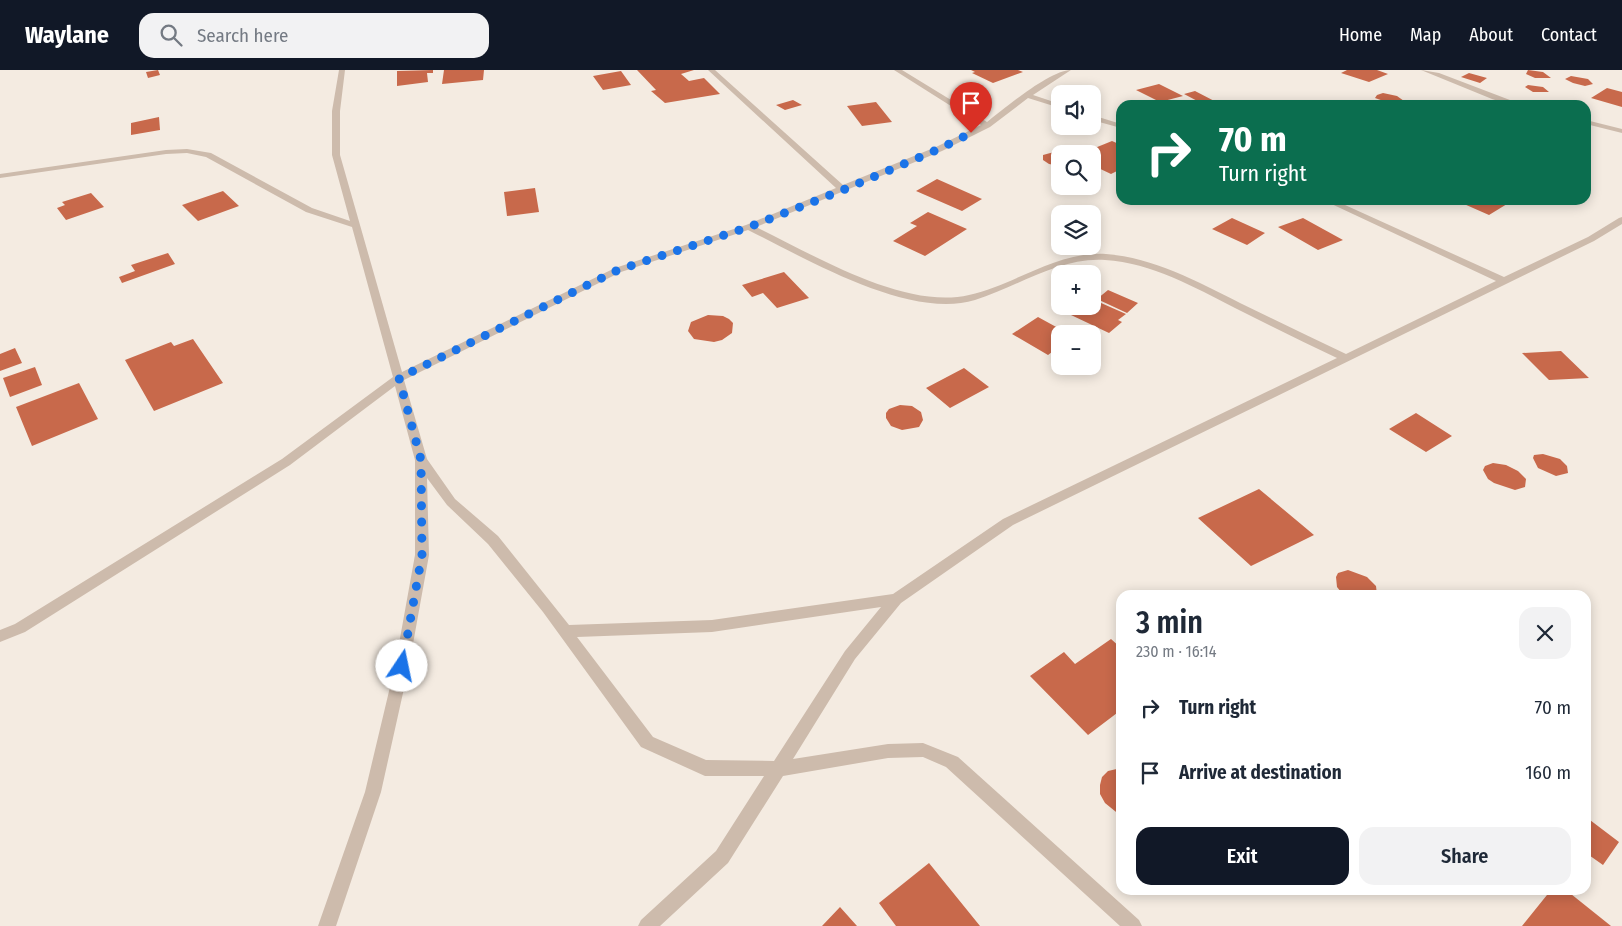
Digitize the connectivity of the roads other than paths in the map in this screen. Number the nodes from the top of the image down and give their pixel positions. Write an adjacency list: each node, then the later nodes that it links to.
1 (342, 70): 18 (street)
2 (711, 70): 15 (street)
3 (897, 70): 12 (street)
4 (1068, 70): 6 (street)
5 (1424, 70): 7 (street)
6 (1027, 95): 8 (street); 12 (street)
7 (1502, 100)
8 (1051, 103)
9 (1101, 120): 11 (street)
10 (1591, 123): 13 (street)
11 (1116, 124)
12 (987, 125): 15 (street)
13 (1622, 131)
14 (0, 176): 18 (street)
15 (843, 190): 19 (street)
16 (1338, 205): 20 (street)
17 (1622, 220): 20 (street)
18 (357, 226): 22 (street)
19 (749, 227): 21 (street); 22 (street)
20 (1504, 281): 21 (street)
21 (1346, 358): 24 (street)
22 (399, 378): 23 (street); 26 (street)
23 (421, 460): 25 (street); 28 (street)
24 (896, 599): 25 (street); 27 (street)
25 (566, 632): 27 (street)
26 (0, 636)
27 (777, 769): 29 (street); 30 (street)
28 (327, 926)
29 (647, 926)
30 (1133, 926)

